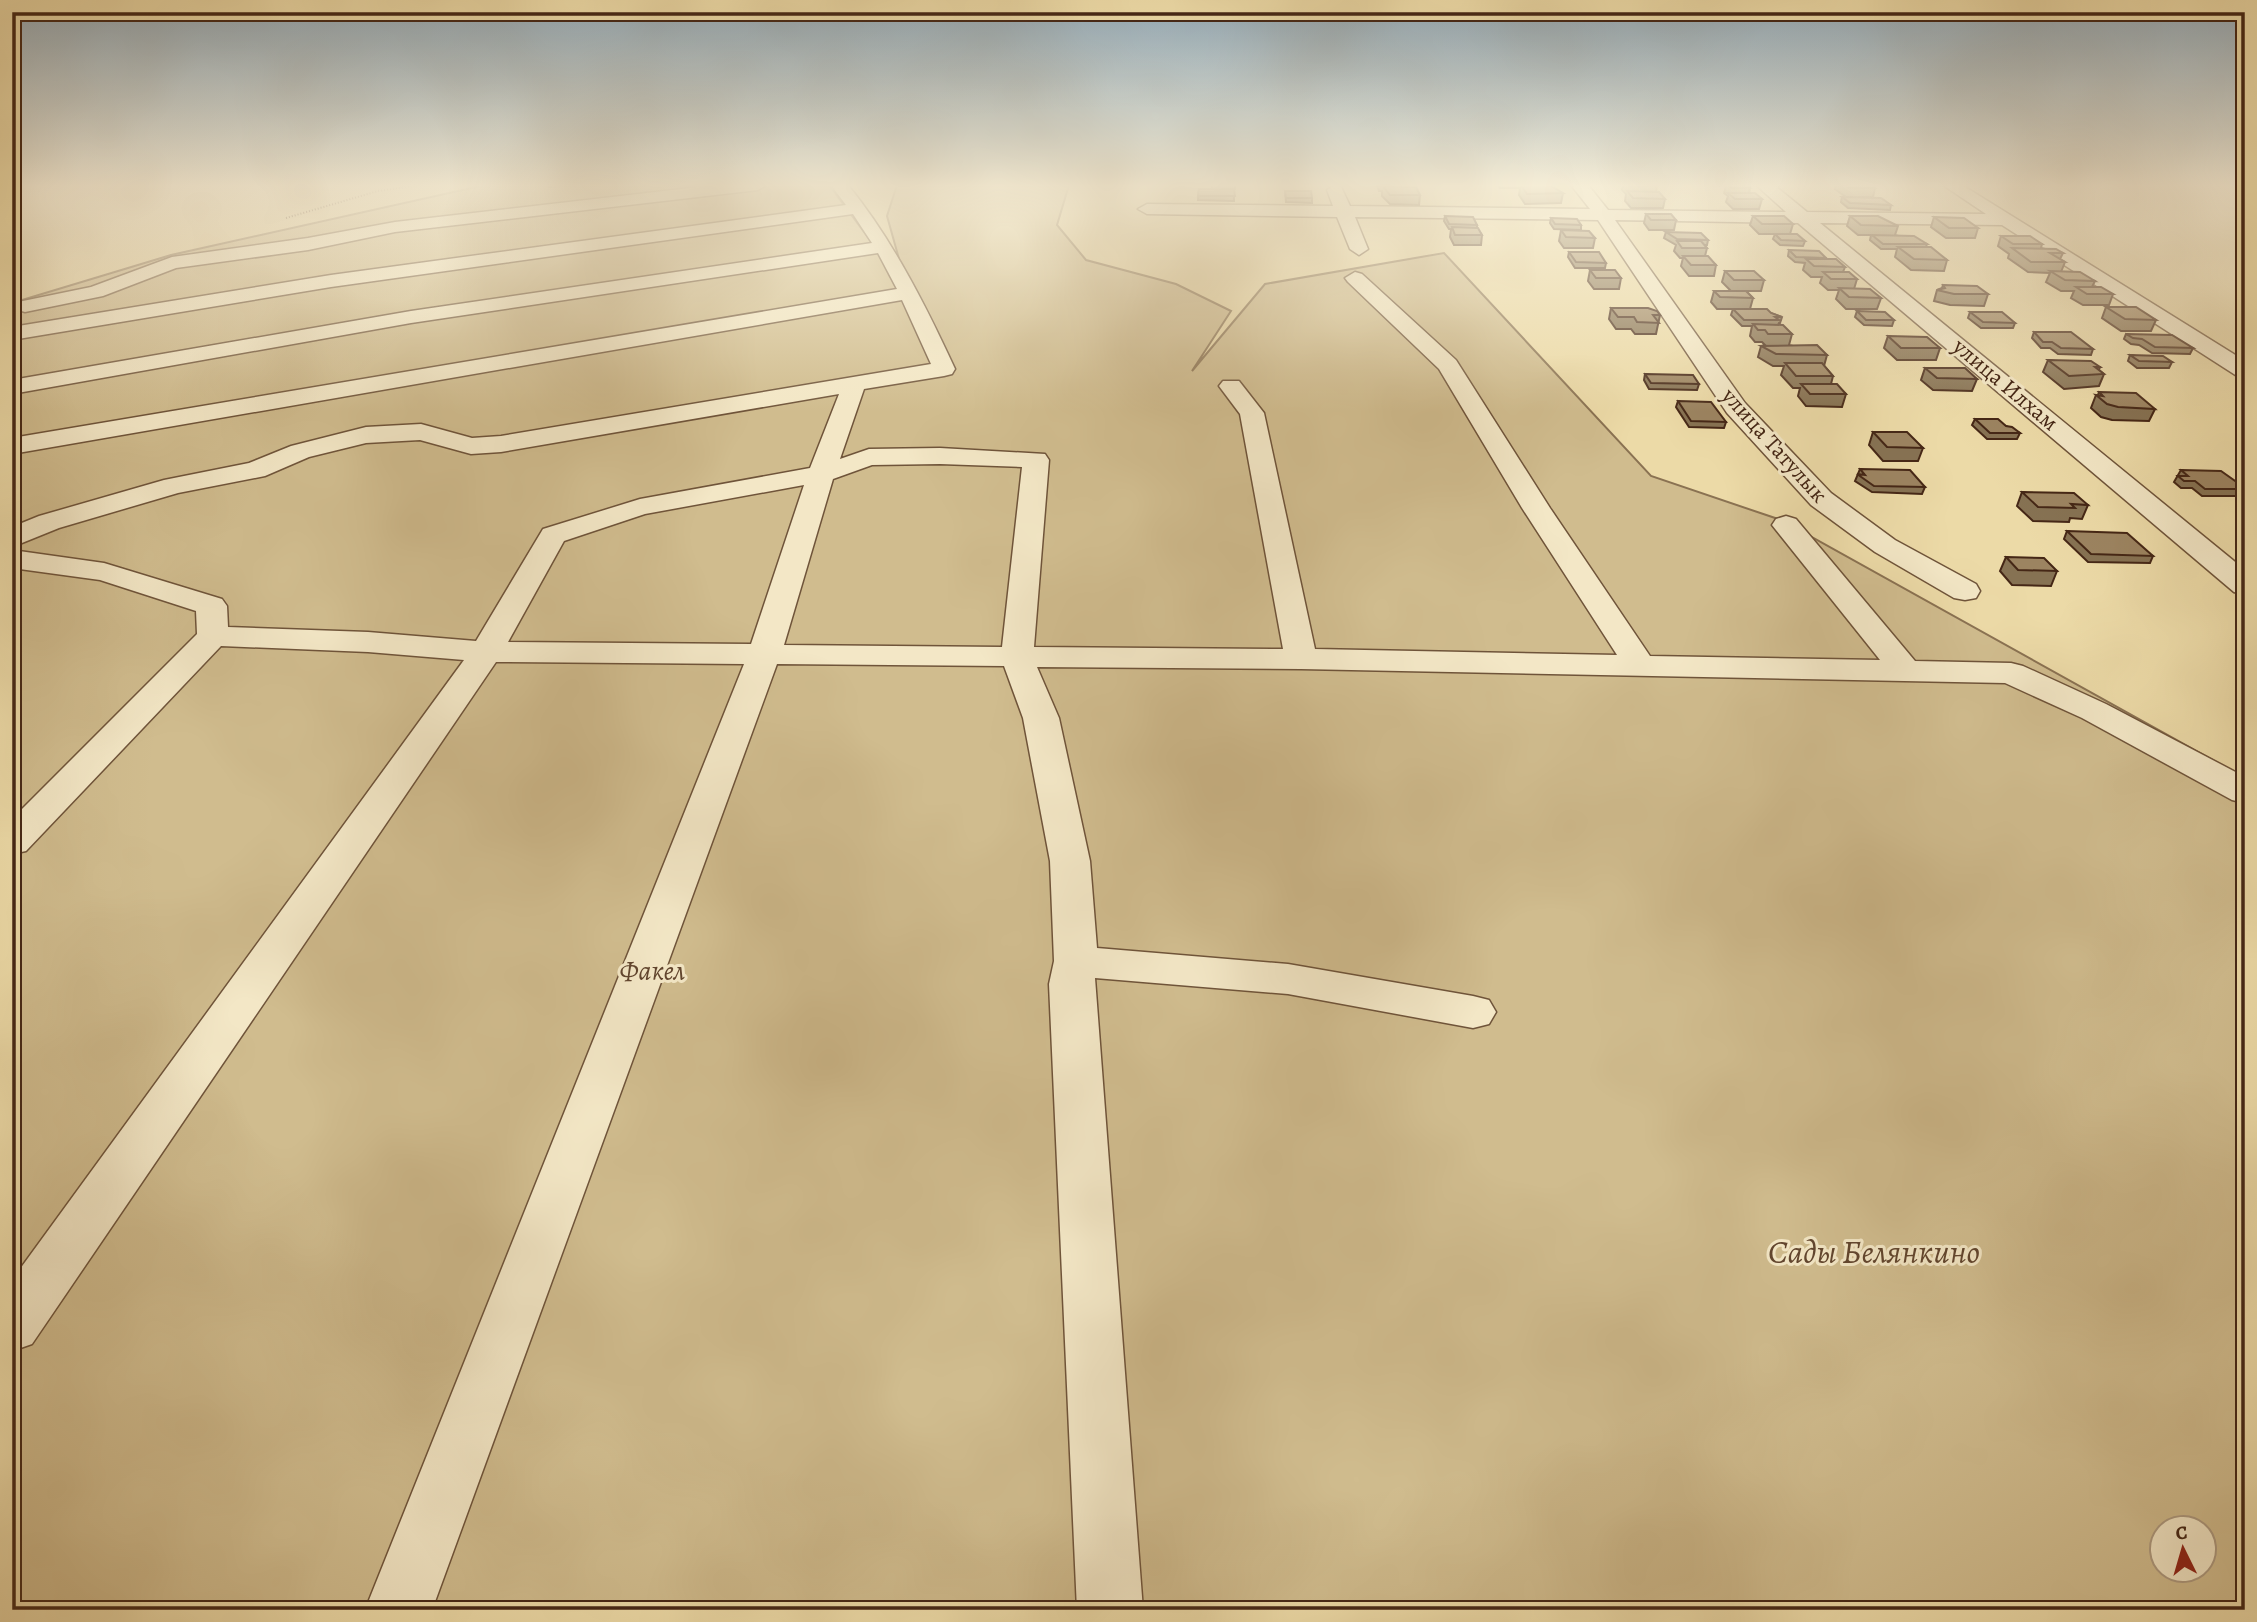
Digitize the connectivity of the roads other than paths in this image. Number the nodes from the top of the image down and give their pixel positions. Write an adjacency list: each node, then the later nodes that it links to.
1 (182, 261): 10 (street)
2 (455, 261): 11 (street)
3 (790, 261): 15 (street)
4 (890, 261): 9 (street)
5 (1634, 261): 22 (street, улица Татулык)
6 (1857, 261): 21 (street, улица Илхам)
7 (2072, 261): 12 (street)
8 (1355, 278): 28 (street)
9 (909, 293): 13 (street); 16 (street)
10 (12, 308)
11 (12, 334)
12 (2245, 371)
13 (854, 384): 17 (street); 19 (street)
14 (1231, 386): 27 (street)
15 (12, 387)
16 (12, 446)
17 (821, 474): 24 (street); 25 (street); 26 (street)
18 (1786, 525): 29 (street)
19 (12, 538)
20 (12, 559): 23 (street)
21 (2245, 586)
22 (1965, 591)
23 (213, 636): 24 (street); 31 (street)
24 (486, 652): 25 (street); 34 (street)
25 (764, 656): 26 (street); 35 (street)
26 (1017, 658): 27 (street); 32 (street)
27 (1301, 659): 28 (street)
28 (1639, 664): 29 (street)
29 (1904, 669): 30 (street)
30 (2245, 792)
31 (12, 842)
32 (1076, 961): 33 (street); 36 (street)
33 (1473, 1012)
34 (12, 1326)
35 (398, 1610)
36 (1110, 1610)

